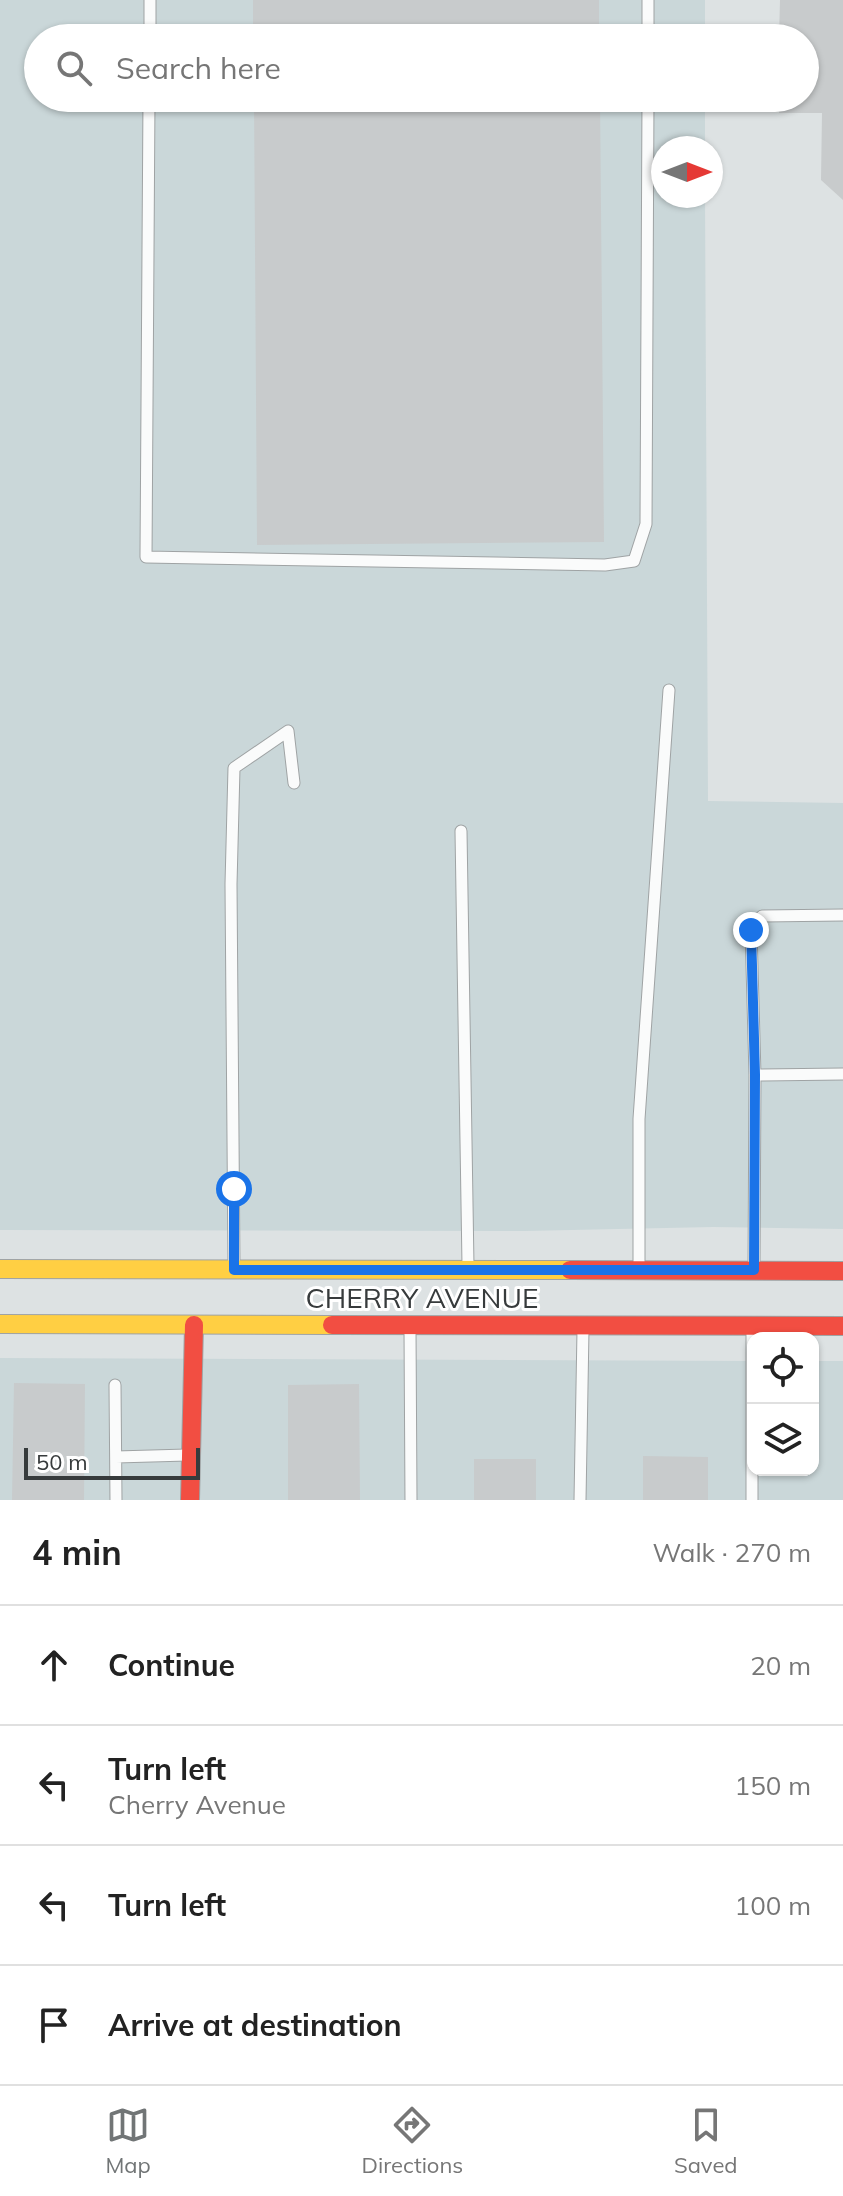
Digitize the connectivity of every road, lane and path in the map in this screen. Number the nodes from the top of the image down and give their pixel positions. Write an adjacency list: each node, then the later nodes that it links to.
1 (150, 0): 3 (lane)
2 (648, 0): 4 (lane)
3 (150, 24)
4 (648, 24)
5 (149, 112): 6 (lane)
6 (648, 112)
7 (669, 690): 16 (lane)
8 (294, 783): 14 (lane)
9 (461, 831): 15 (lane)
10 (843, 915): 12 (lane)
11 (843, 1074): 12 (lane)
12 (755, 1075): 17 (lane)
13 (0, 1269): 14 (main road, CHERRY AVENUE)
14 (234, 1270): 15 (main road, CHERRY AVENUE)
15 (468, 1270): 16 (main road, CHERRY AVENUE)
16 (639, 1270): 17 (main road, CHERRY AVENUE)
17 (754, 1270): 18 (main road, CHERRY AVENUE)
18 (843, 1271)
19 (0, 1324): 20 (main road, CHERRY AVENUE)
20 (194, 1325): 21 (main road, CHERRY AVENUE); 26 (main road)
21 (410, 1325): 22 (main road, CHERRY AVENUE); 30 (lane)
22 (583, 1325): 24 (main road, CHERRY AVENUE); 31 (lane)
23 (843, 1326): 24 (main road, CHERRY AVENUE)
24 (752, 1327): 32 (lane)
25 (115, 1385): 27 (lane)
26 (191, 1455): 27 (lane); 29 (main road)
27 (116, 1457): 28 (lane)
28 (116, 1500)
29 (190, 1500)
30 (411, 1500)
31 (580, 1500)
32 (752, 1500)

